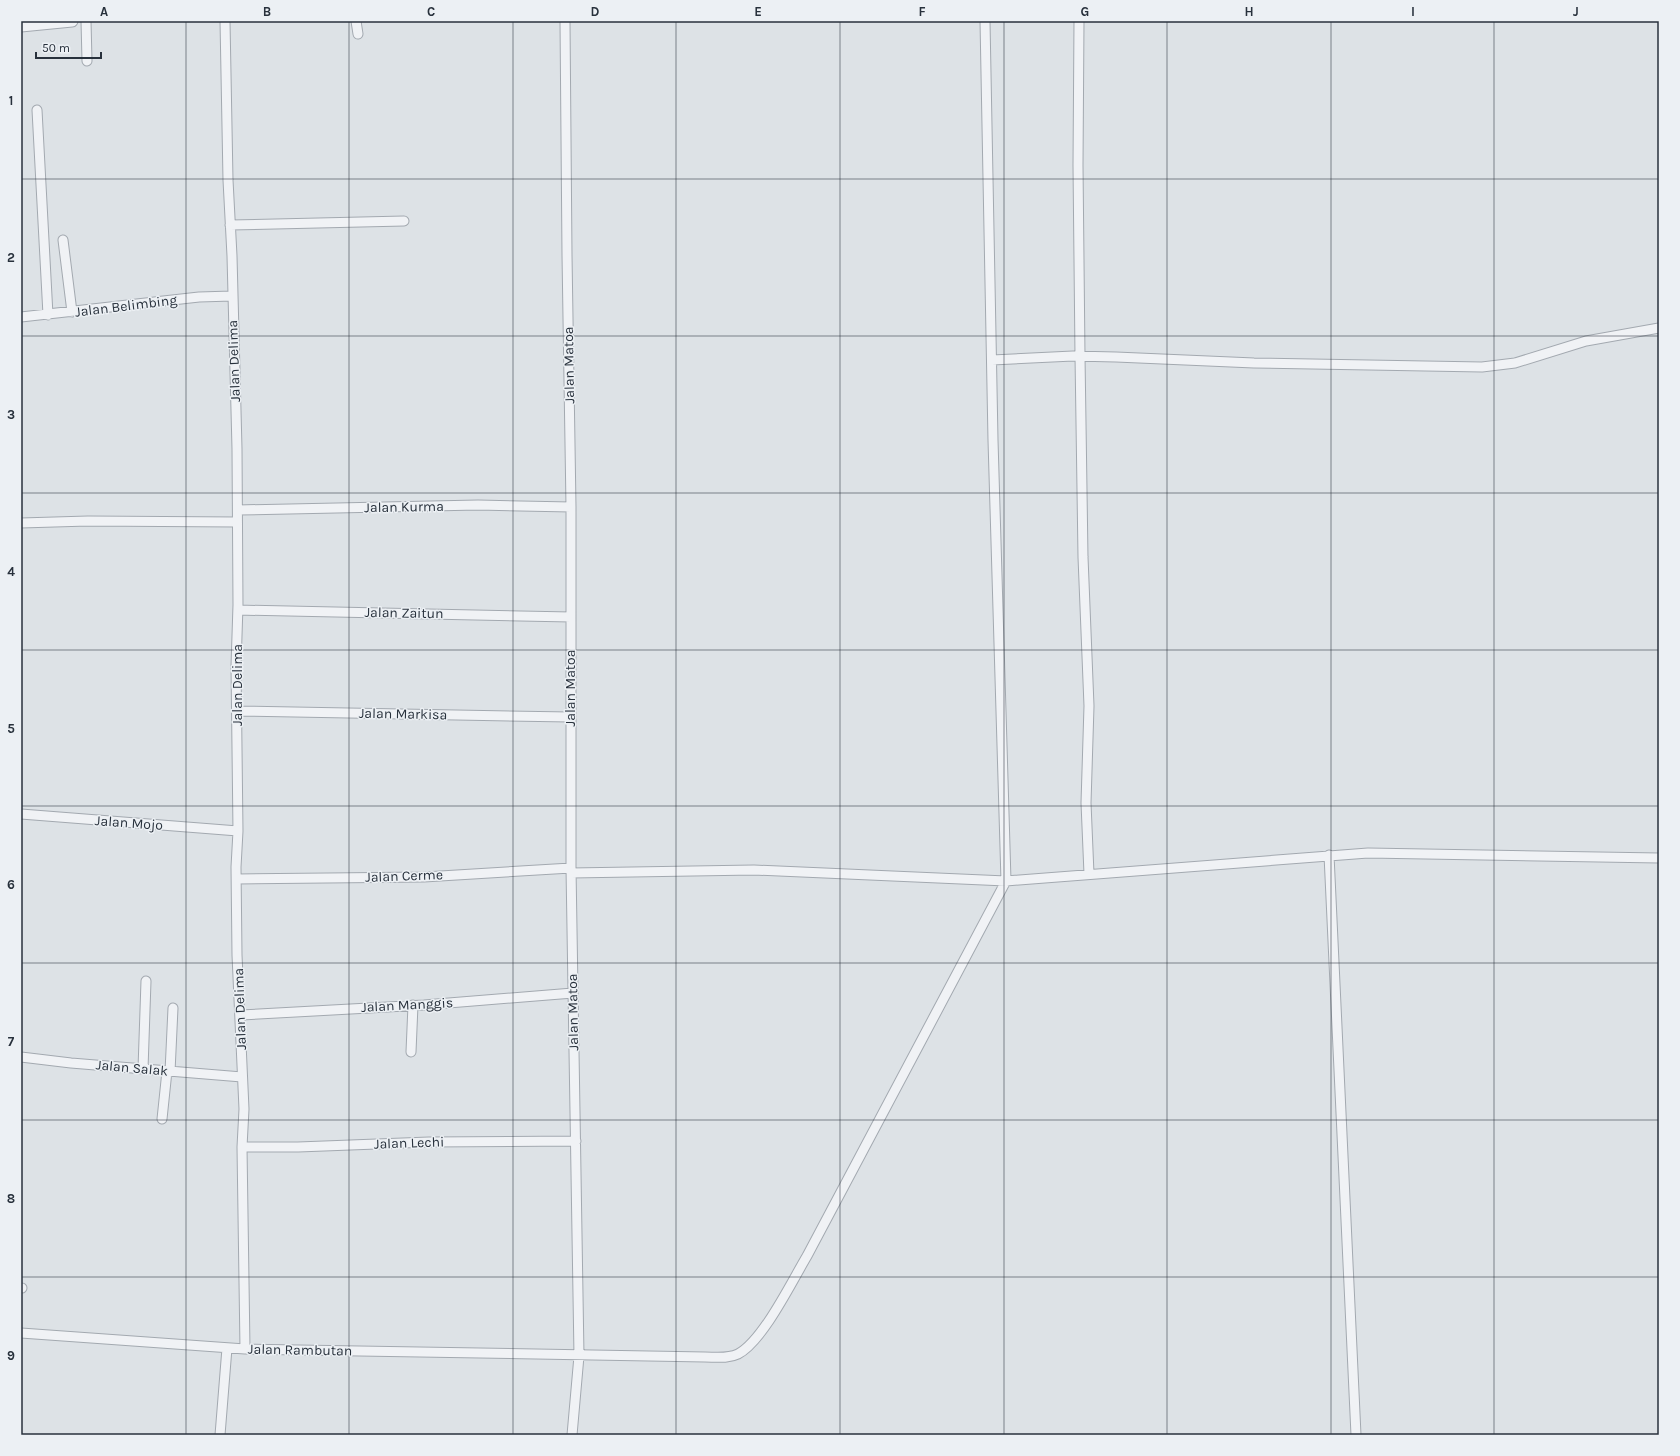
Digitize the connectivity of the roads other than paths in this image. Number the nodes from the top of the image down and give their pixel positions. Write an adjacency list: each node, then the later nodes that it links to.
1 (72, 21): 8 (street)
2 (86, 21): 10 (street)
3 (225, 21): 13 (street, Jalan Delima)
4 (356, 21): 9 (street)
5 (565, 21): 22 (street, Jalan Matoa)
6 (985, 21): 21 (street)
7 (1079, 21): 20 (street)
8 (21, 26)
9 (358, 34)
10 (87, 61)
11 (37, 110): 17 (street)
12 (404, 222): 13 (street)
13 (230, 225): 15 (street, Jalan Delima)
14 (63, 240): 16 (street)
15 (232, 296): 16 (street, Jalan Belimbing); 23 (street, Jalan Delima)
16 (72, 312): 17 (street, Jalan Belimbing)
17 (48, 315): 18 (street, Jalan Belimbing)
18 (21, 318)
19 (1659, 328): 20 (street)
20 (1080, 356): 21 (street); 35 (street)
21 (992, 360): 37 (street)
22 (571, 507): 23 (street, Jalan Kurma); 27 (street, Jalan Matoa)
23 (238, 510): 24 (street, Jalan Delima)
24 (237, 522): 25 (street); 26 (street, Jalan Delima)
25 (21, 523)
26 (238, 610): 27 (street, Jalan Zaitun); 28 (street, Jalan Delima)
27 (571, 617): 29 (street, Jalan Matoa)
28 (237, 711): 29 (street, Jalan Markisa); 31 (street, Jalan Delima)
29 (570, 717): 34 (street, Jalan Matoa)
30 (21, 814): 31 (street, Jalan Mojo)
31 (238, 831): 36 (street, Jalan Delima)
32 (1329, 855): 33 (street, Jalan Cerme); 35 (street, Jalan Cerme); 57 (street)
33 (1659, 858)
34 (571, 870): 36 (street, Jalan Cerme); 37 (street, Jalan Cerme); 39 (street, Jalan Matoa)
35 (1088, 874): 37 (street, Jalan Cerme)
36 (237, 879): 42 (street, Jalan Delima)
37 (1006, 881): 54 (street, Jalan Rambutan)
38 (146, 981): 45 (street)
39 (573, 993): 40 (street, Jalan Manggis); 49 (street, Jalan Matoa)
40 (413, 1005): 42 (street, Jalan Manggis); 43 (street)
41 (174, 1008): 46 (street)
42 (241, 1015): 47 (street, Jalan Delima)
43 (411, 1052)
44 (21, 1057): 45 (street, Jalan Salak)
45 (143, 1069): 46 (street, Jalan Salak)
46 (169, 1071): 47 (street, Jalan Salak); 48 (street)
47 (242, 1077): 50 (street, Jalan Delima)
48 (162, 1120)
49 (576, 1141): 50 (street, Jalan Lechi); 54 (street, Jalan Matoa)
50 (242, 1147): 53 (street, Jalan Delima)
51 (21, 1333): 52 (street, Jalan Rambutan)
52 (228, 1348): 53 (street, Jalan Rambutan); 55 (street)
53 (245, 1349): 54 (street, Jalan Rambutan)
54 (579, 1356): 56 (street, Jalan Matoa)
55 (220, 1435)
56 (572, 1435)
57 (1356, 1435)

